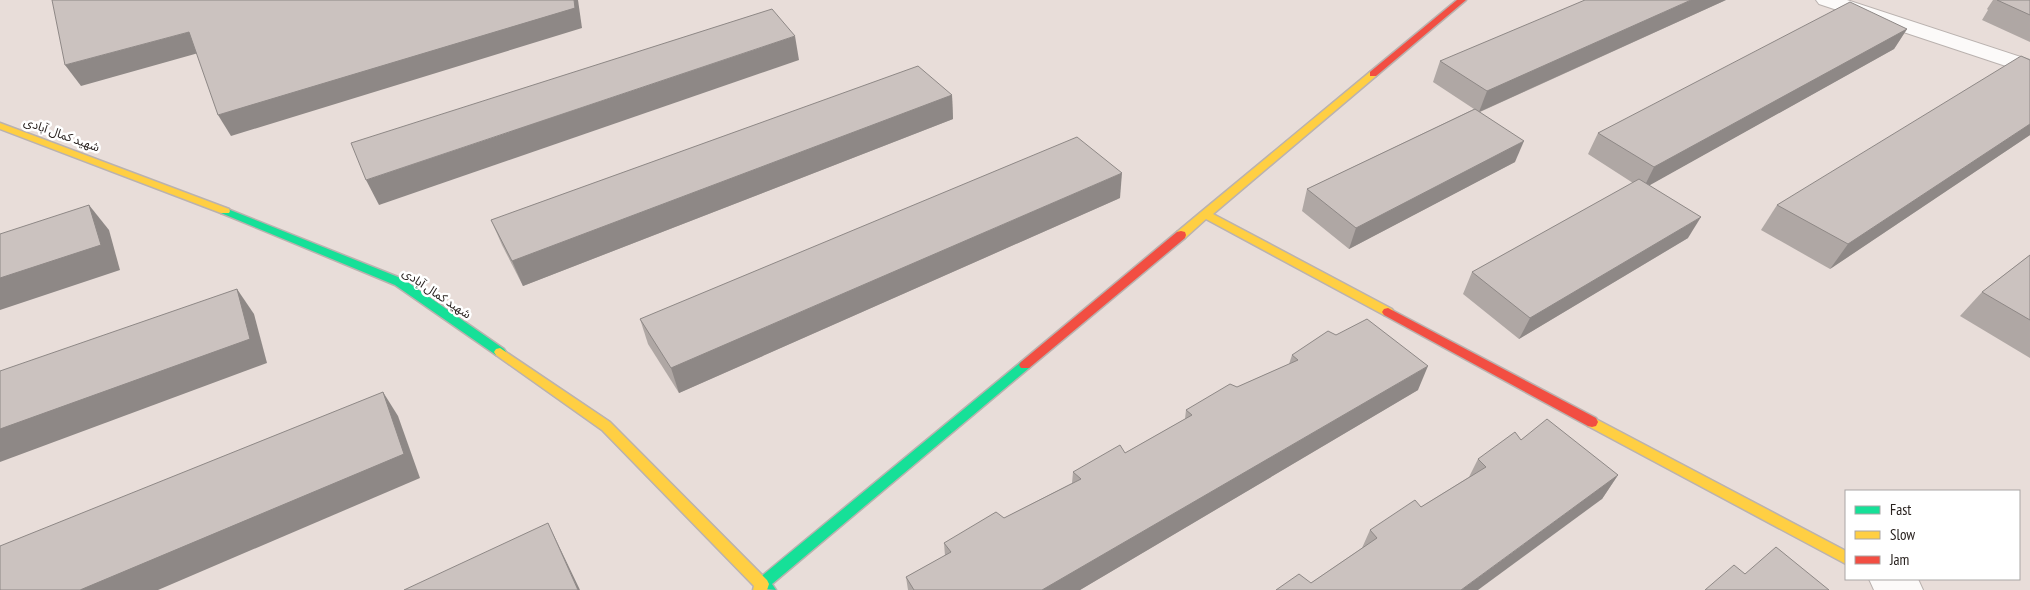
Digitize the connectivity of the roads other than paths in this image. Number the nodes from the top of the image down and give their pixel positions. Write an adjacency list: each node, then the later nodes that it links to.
1 (1462, 0): 5 (street)
2 (1826, 0): 3 (street)
3 (2030, 67)
4 (0, 126): 8 (street, شهید کمال آبادی)
5 (1205, 214): 6 (street); 8 (street)
6 (1845, 557)
7 (1888, 580): 9 (street)
8 (764, 588)
9 (1906, 590)

